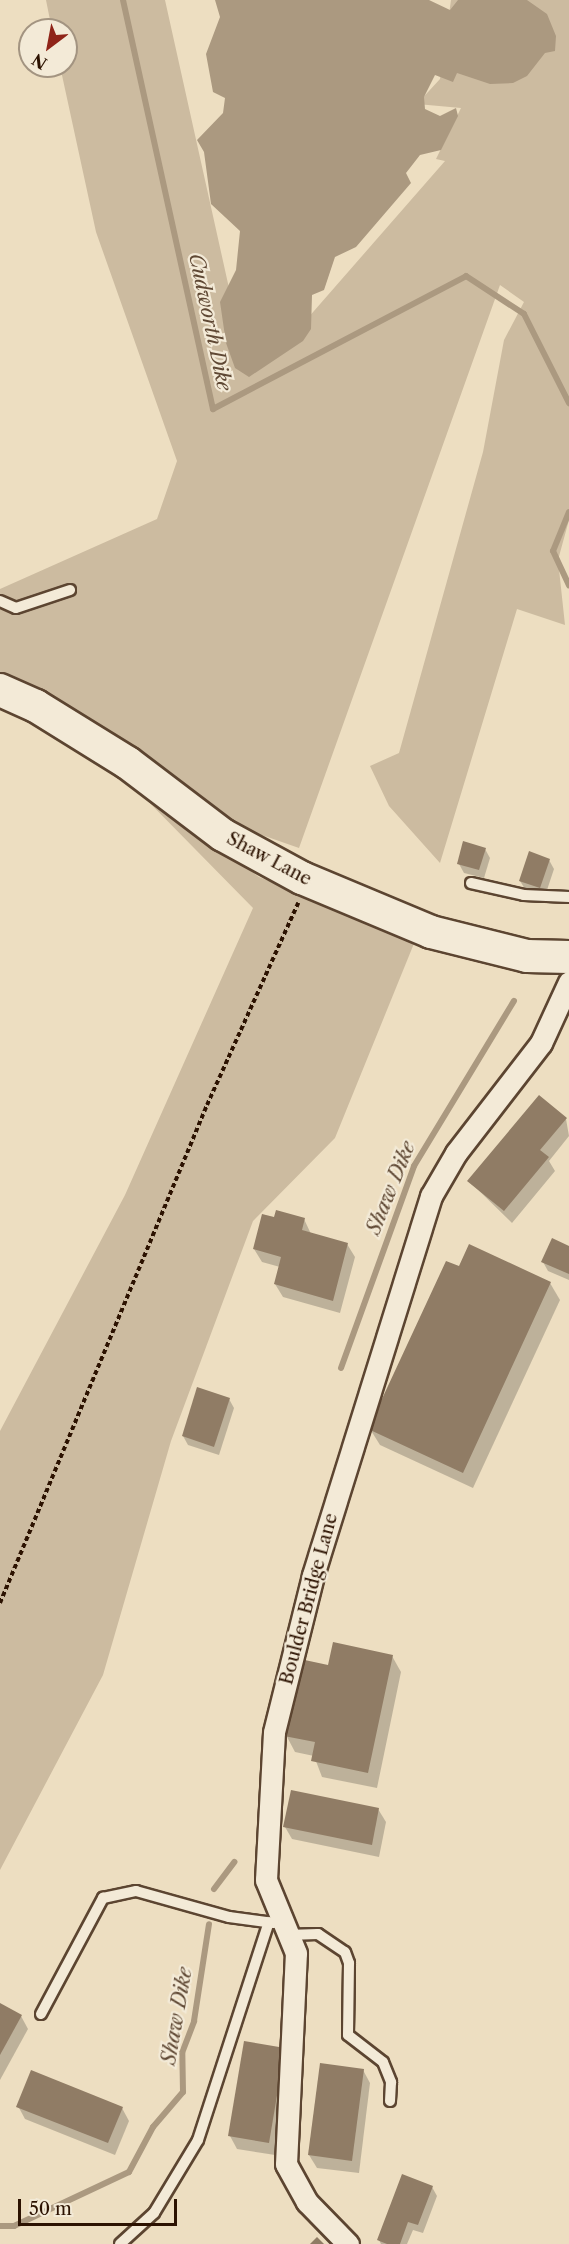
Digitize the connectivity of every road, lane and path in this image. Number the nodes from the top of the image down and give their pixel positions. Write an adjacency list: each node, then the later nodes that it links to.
1 (70, 590): 2 (lane)
2 (0, 601)
3 (0, 690): 4 (street, Shaw Lane)
4 (309, 881): 7 (street, Shaw Lane); 9 (path)
5 (471, 883): 6 (lane)
6 (569, 897)
7 (569, 957)
8 (569, 982): 10 (street, Boulder Bridge Lane)
9 (0, 1603)
10 (280, 1928): 11 (lane); 12 (lane); 13 (lane); 14 (street, Boulder Bridge Lane)
11 (42, 2014)
12 (390, 2101)
13 (120, 2244)
14 (348, 2244)

